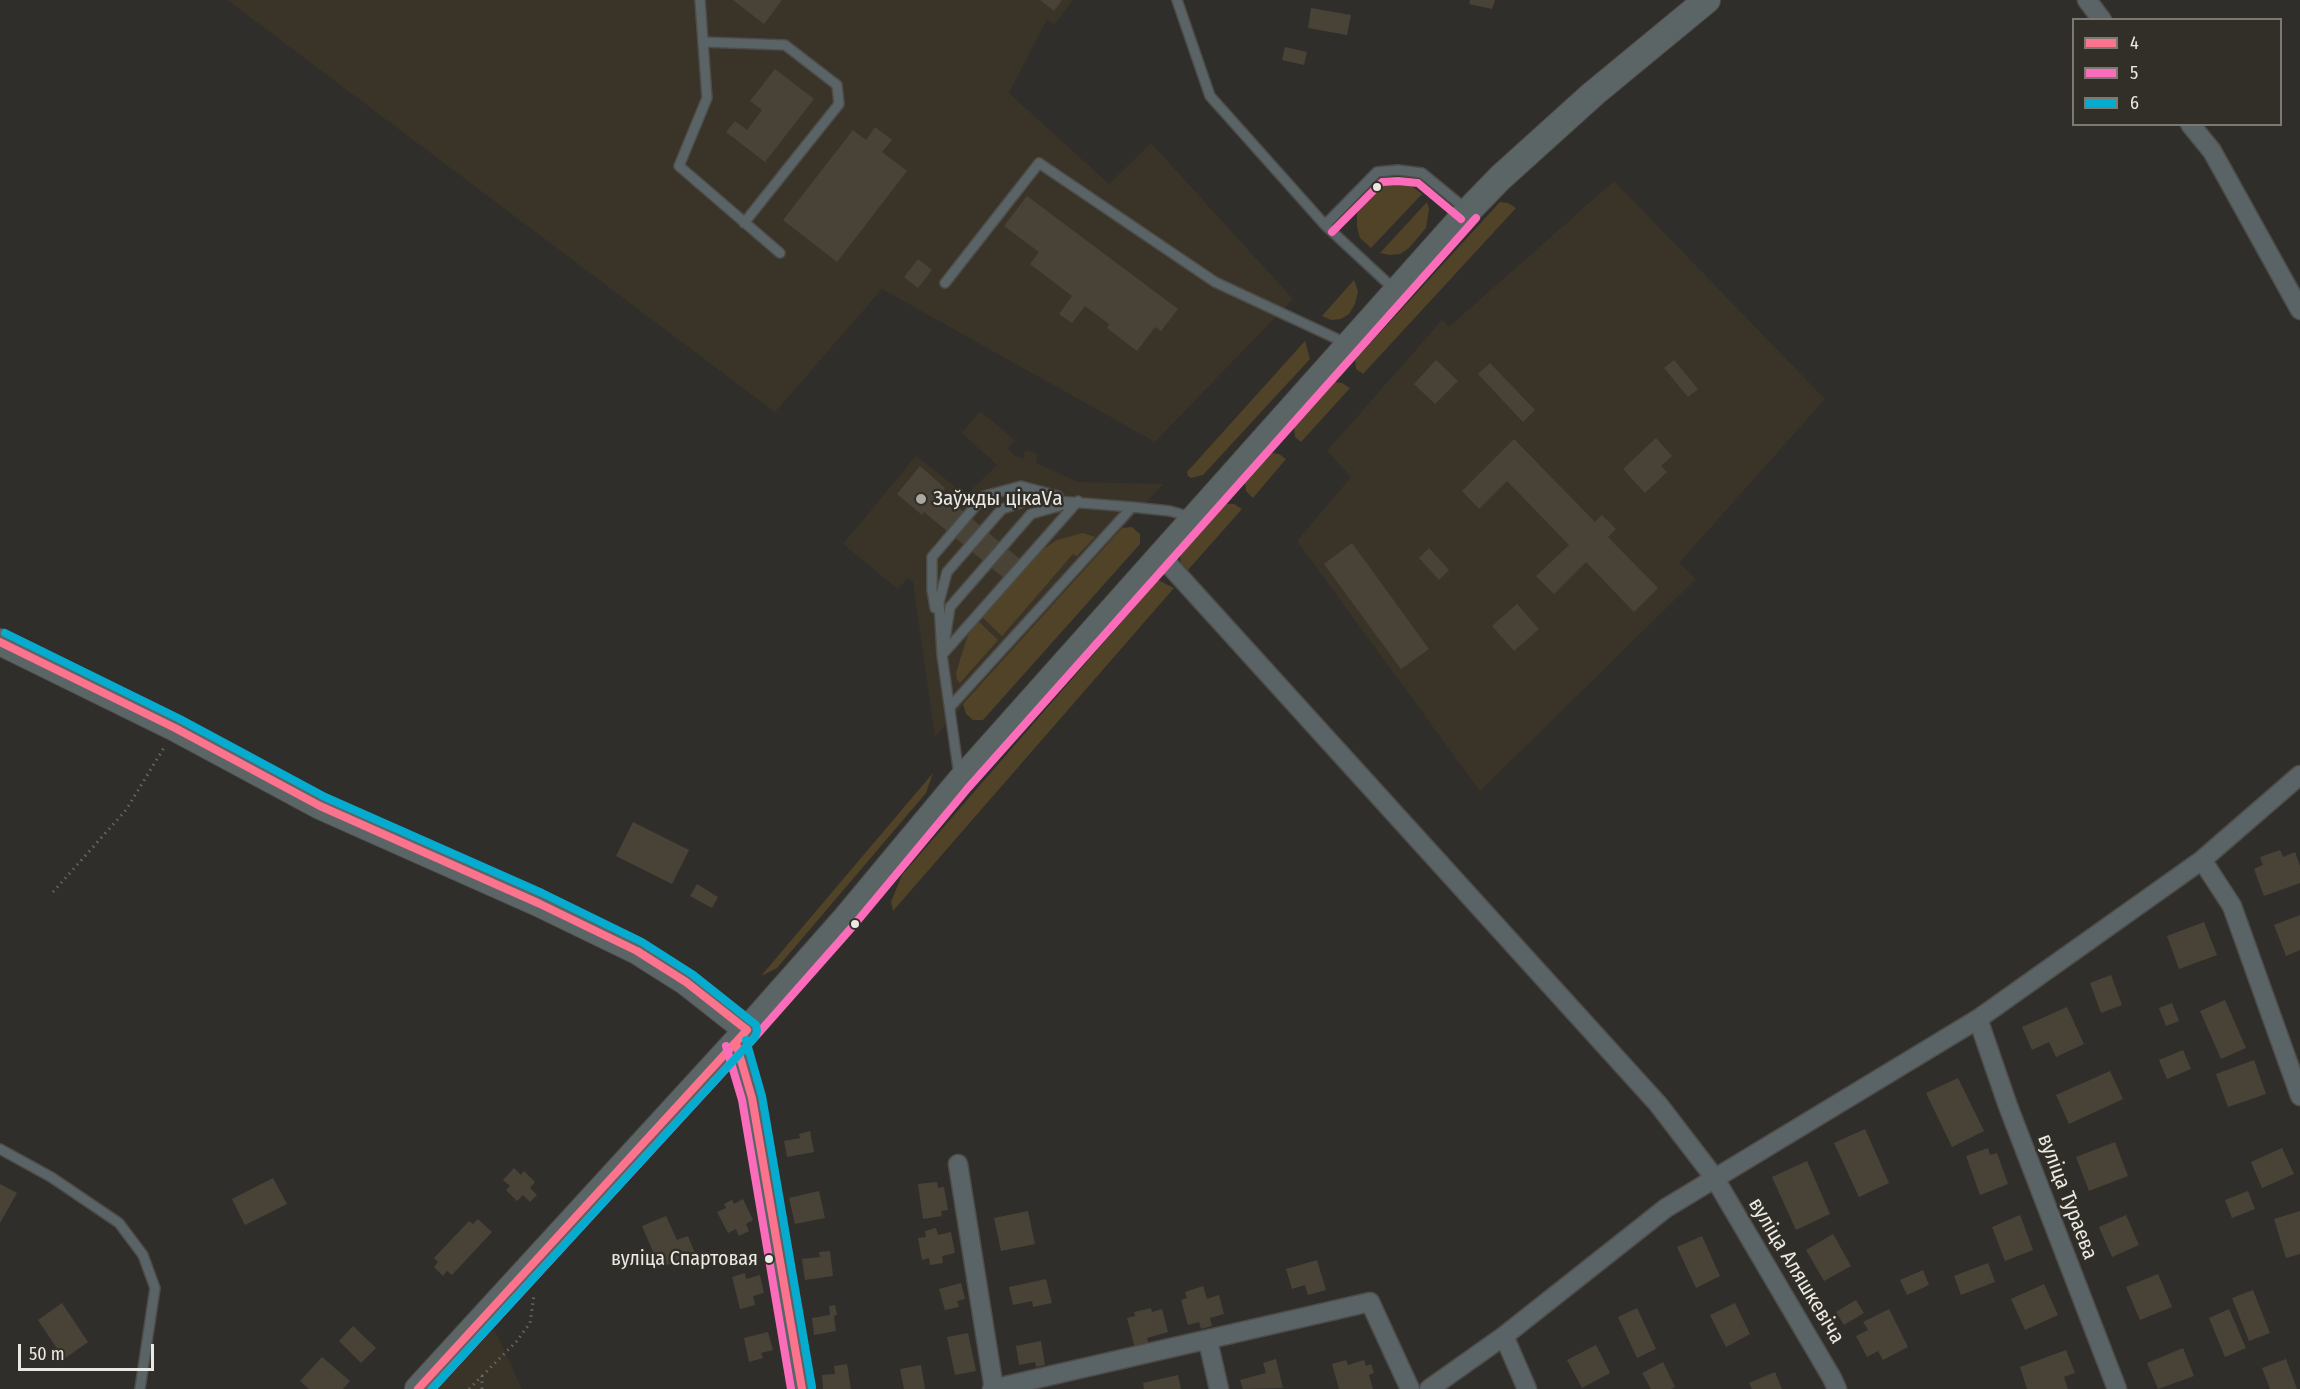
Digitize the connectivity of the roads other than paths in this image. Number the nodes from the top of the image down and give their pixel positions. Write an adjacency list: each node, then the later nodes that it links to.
1 (700, 0): 6 (lane)
2 (1177, 0): 10 (lane)
3 (1707, 0): 8 (street)
4 (2087, 0): 5 (street)
5 (2100, 18)
6 (703, 42): 9 (lane); 9 (lane)
7 (2192, 126): 14 (street)
8 (1468, 211): 10 (lane); 13 (street)
9 (744, 223): 11 (lane)
10 (1325, 225): 13 (lane)
11 (780, 253)
12 (945, 283): 15 (lane)
13 (1396, 291): 15 (street)
14 (2300, 310)
15 (1348, 344): 18 (street)
16 (1078, 501): 17 (lane); 21 (lane); 21 (lane); 21 (lane); 21 (lane)
17 (1132, 507): 18 (lane); 22 (lane)
18 (1193, 518): 19 (street)
19 (1161, 556): 24 (street); 31 (street, вуліца Аляшкевіча)
20 (0, 642): 27 (street)
21 (942, 655): 22 (lane)
22 (950, 707): 24 (lane)
23 (2300, 775): 25 (street)
24 (960, 781): 27 (street)
25 (2202, 860): 26 (street); 28 (street)
26 (1978, 1019): 31 (street); 43 (street, вуліца Тураева)
27 (742, 1036): 35 (street); 36 (street)
28 (2300, 1096)
29 (0, 1149): 34 (lane)
30 (958, 1164): 37 (street)
31 (1714, 1177): 32 (street); 42 (street, вуліца Аляшкевіча)
32 (1504, 1336): 40 (street); 41 (street)
33 (1208, 1341): 37 (street); 38 (street); 39 (street)
34 (140, 1389)
35 (418, 1389)
36 (802, 1389)
37 (993, 1389)
38 (1219, 1389)
39 (1410, 1389)
40 (1429, 1389)
41 (1527, 1389)
42 (1837, 1389)
43 (2117, 1389)

